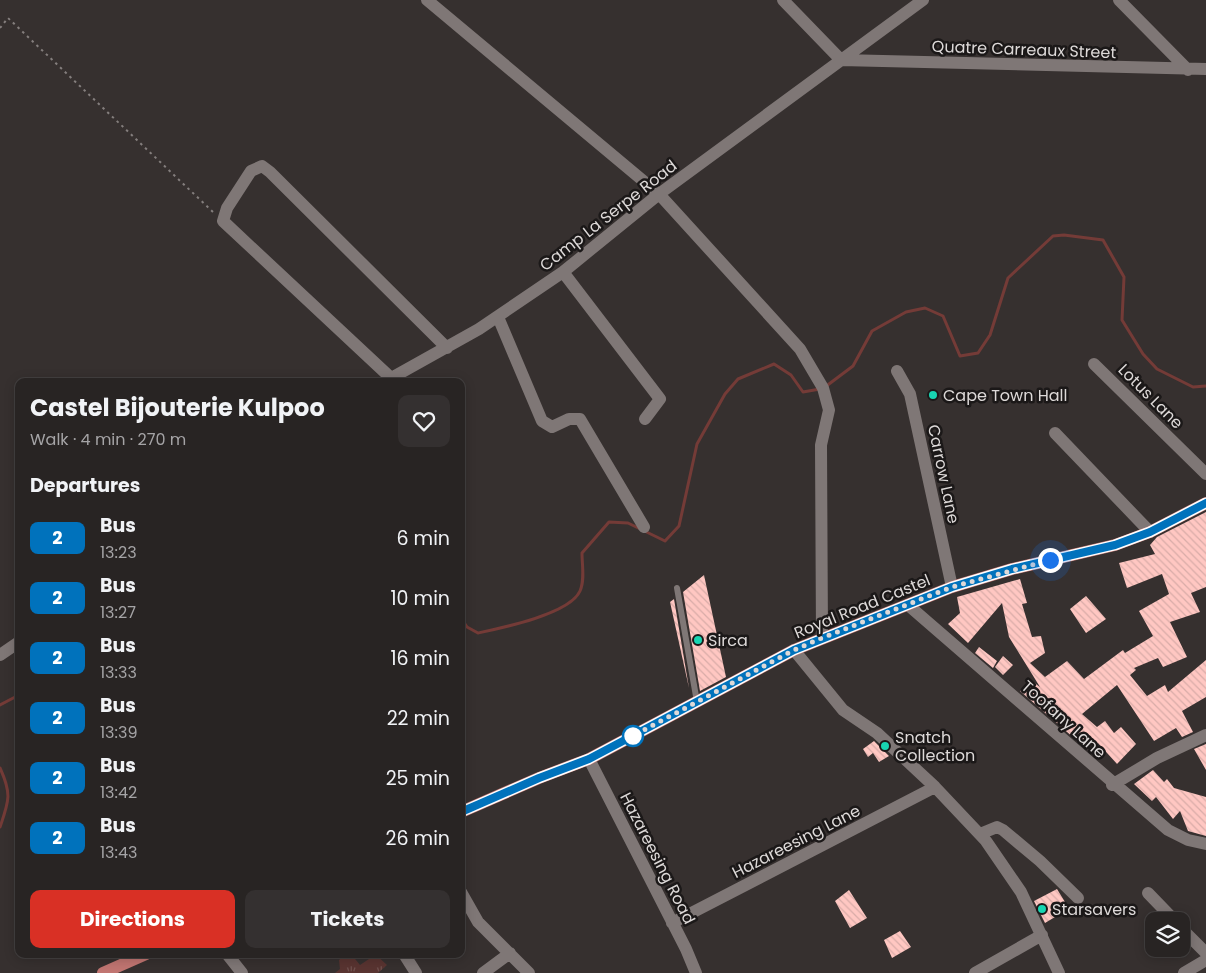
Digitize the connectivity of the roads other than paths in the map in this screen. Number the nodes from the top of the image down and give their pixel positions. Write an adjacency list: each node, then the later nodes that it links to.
1 (427, 0): 8 (street)
2 (783, 0): 5 (street)
3 (923, 0): 5 (street, Camp La Serpe Road)
4 (1119, 0): 7 (street)
5 (841, 60): 7 (street, Quatre Carreaux Street); 8 (street, Camp La Serpe Road)
6 (1206, 69): 7 (street, Quatre Carreaux Street)
7 (1188, 70)
8 (659, 194): 9 (street, Camp La Serpe Road); 25 (street)
9 (563, 272): 10 (street, Camp La Serpe Road); 16 (street)
10 (498, 317): 11 (street, Camp La Serpe Road); 20 (street)
11 (448, 348): 14 (street); 15 (street, Camp La Serpe Road)
12 (1094, 364): 18 (street, Lotus Lane)
13 (897, 371): 22 (street, Carrow Lane)
14 (387, 378)
15 (393, 378)
16 (645, 419)
17 (1055, 433): 21 (street)
18 (1206, 474)
19 (1206, 503): 21 (main road, Royal Road Castel)
20 (644, 527)
21 (1150, 532): 22 (main road, Royal Road Castel)
22 (952, 587): 24 (main road, Royal Road Castel)
23 (676, 588): 29 (lane)
24 (908, 605): 25 (main road, Royal Road Castel); 32 (street, Toofany Lane)
25 (822, 638): 27 (main road, Royal Road Castel)
26 (15, 645): 28 (street)
27 (794, 650): 29 (main road, Royal Road Castel); 33 (street)
28 (0, 655)
29 (697, 702): 31 (main road, Royal Road Castel)
30 (1206, 735): 32 (street)
31 (589, 759): 34 (main road, Royal Road Castel); 41 (street, Hazareesing Road)
32 (1112, 784): 36 (street, Toofany Lane)
33 (935, 787): 35 (street); 41 (street, Hazareesing Lane)
34 (465, 810)
35 (980, 834): 38 (street); 42 (street)
36 (1206, 844)
37 (1148, 893): 40 (street)
38 (1078, 898)
39 (465, 899): 45 (street)
40 (1166, 912)
41 (672, 923): 55 (street, Hazareesing Road)
42 (1042, 935): 56 (street); 57 (street)
43 (1190, 937): 44 (street)
44 (1206, 953)
45 (510, 954): 53 (street); 54 (street)
46 (137, 958): 50 (main road)
47 (230, 958): 51 (street)
48 (407, 958): 52 (street)
49 (1206, 960): 58 (street)
50 (103, 973)
51 (242, 973)
52 (416, 973)
53 (483, 973)
54 (530, 973)
55 (696, 973)
56 (975, 973)
57 (1059, 973)
58 (1184, 973)

